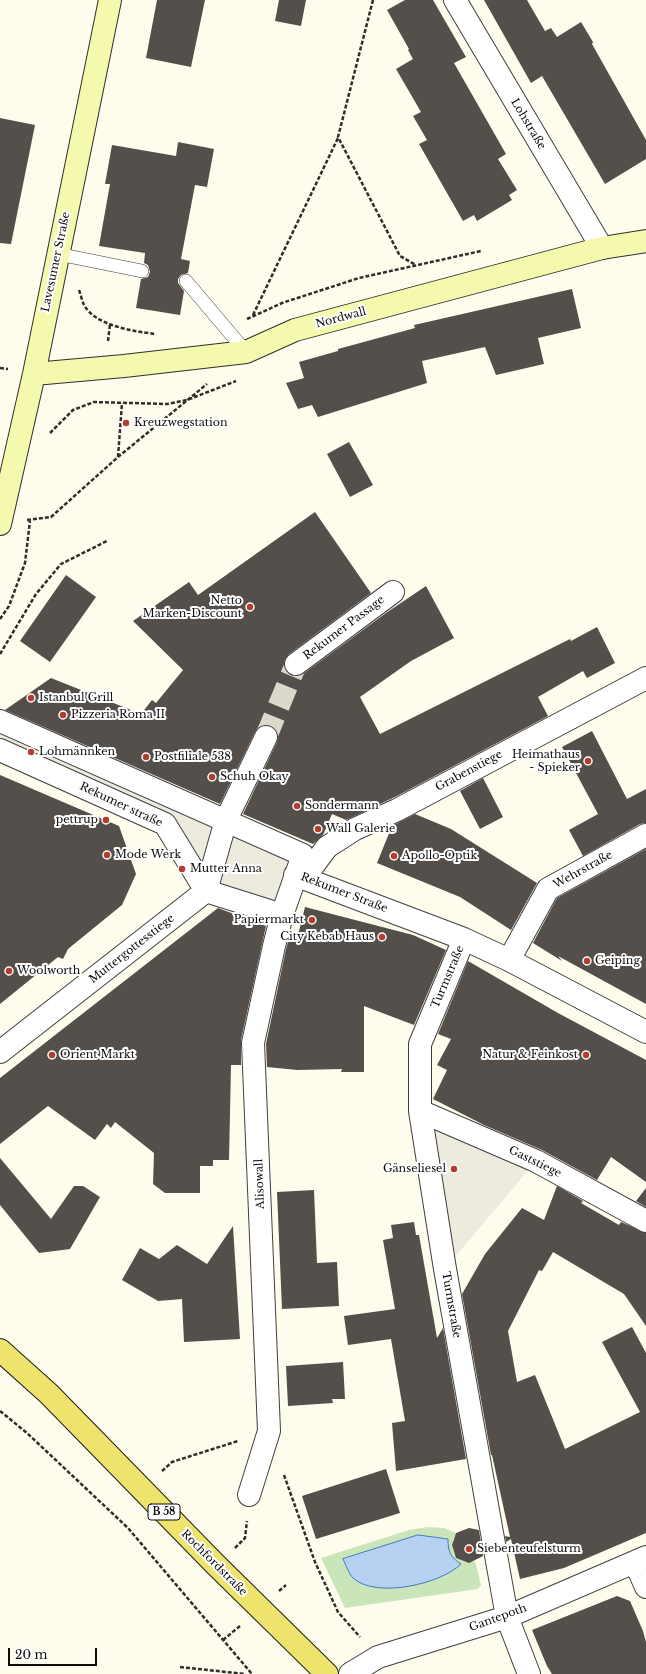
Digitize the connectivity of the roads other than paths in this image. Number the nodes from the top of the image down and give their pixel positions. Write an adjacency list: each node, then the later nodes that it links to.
1 (110, 0): 5 (street, Lavesumer Straße)
2 (455, 0): 4 (street, Lohstraße)
3 (646, 241): 4 (street, Nordwall)
4 (602, 248): 8 (street, Nordwall)
5 (58, 254): 6 (lane); 9 (street, Lavesumer Straße)
6 (142, 271)
7 (186, 281): 8 (lane)
8 (246, 352): 9 (street, Nordwall)
9 (34, 374): 10 (street, Lavesumer Straße)
10 (0, 524)
11 (392, 592): 12 (street, Rekumer Passage)
12 (296, 664)
13 (646, 678): 19 (street, Grabenstiege)
14 (0, 721): 17 (street, Rekumer Straße)
15 (266, 737): 17 (street)
16 (0, 750): 20 (street, Rekumer straße)
17 (226, 820): 19 (street, Rekumer Straße); 20 (street)
18 (646, 835): 23 (street, Wehrstraße)
19 (300, 876): 21 (street, Alisowall); 22 (street, Rekumer Straße)
20 (206, 890): 21 (street); 25 (street, Muttergottesstiege)
21 (282, 915): 29 (street, Alisowall)
22 (464, 939): 23 (street, Rekumer Straße); 26 (street, Turmstraße)
23 (509, 960): 24 (street, Rekumer Straße)
24 (646, 1032)
25 (0, 1052)
26 (420, 1111): 27 (street, Gaststiege); 32 (street, Turmstraße)
27 (646, 1221)
28 (0, 1350): 33 (main road, Rochfordstraße / B 58)
29 (249, 1495)
30 (640, 1560): 31 (street); 32 (street, Gantepoth)
31 (646, 1587)
32 (506, 1617): 34 (street, Gantepoth); 35 (street, Turmstraße)
33 (327, 1674)
34 (350, 1674)
35 (529, 1674)

